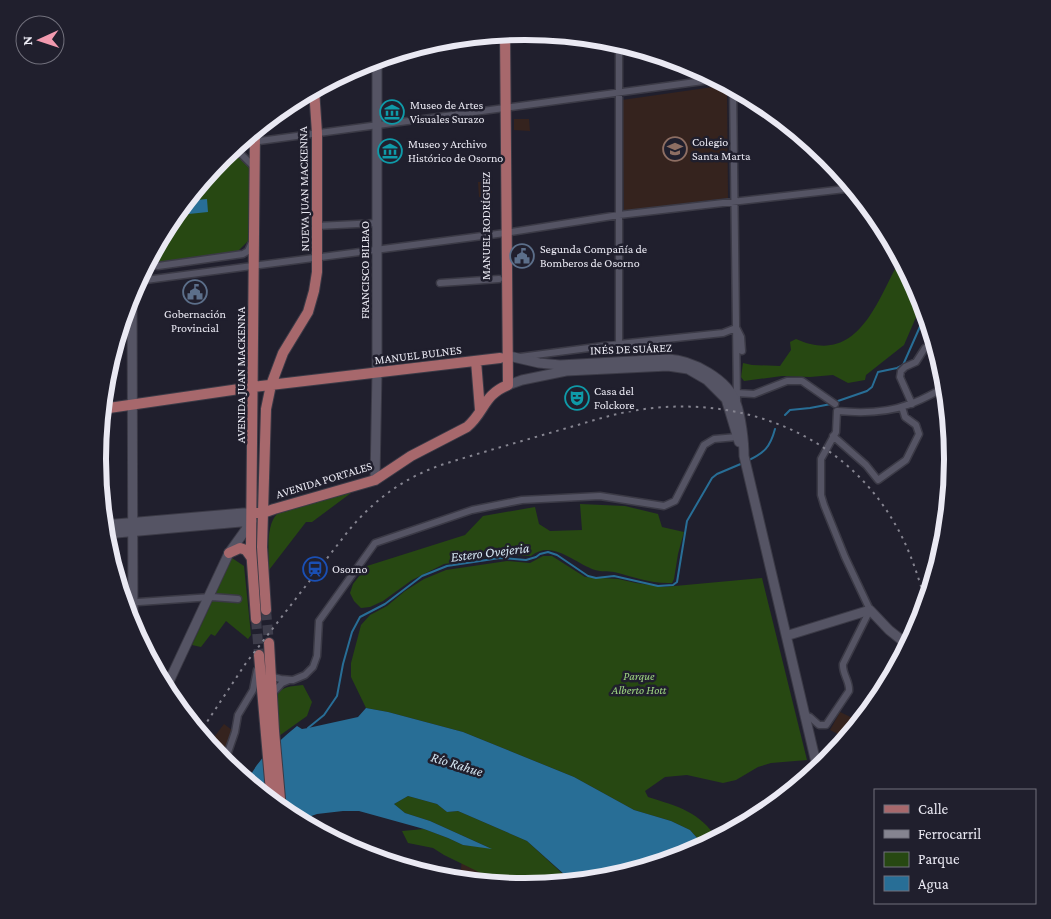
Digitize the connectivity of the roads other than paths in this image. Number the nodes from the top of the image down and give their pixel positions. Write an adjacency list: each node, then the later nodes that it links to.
1 (498, 41): 9 (main road, MANUEL RODRÍGUEZ)
2 (504, 41): 9 (main road, MANUEL RODRÍGUEZ)
3 (619, 51): 6 (street)
4 (377, 67): 10 (main road, FRANCISCO BILBAO)
5 (706, 81): 6 (street)
6 (619, 92): 9 (street); 18 (street)
7 (733, 95): 17 (street)
8 (315, 97): 11 (main road, NUEVA JUAN MACKENNA)
9 (502, 108): 10 (street); 21 (main road, MANUEL RODRÍGUEZ)
10 (377, 125): 11 (street); 19 (main road, FRANCISCO BILBAO)
11 (317, 133): 13 (street); 20 (main road, NUEVA JUAN MACKENNA)
12 (251, 142): 13 (street)
13 (255, 142): 15 (main road, AVENIDA JUAN MACKENNA)
14 (239, 154): 15 (street)
15 (255, 167): 22 (main road, AVENIDA JUAN MACKENNA)
16 (846, 189): 17 (street)
17 (735, 201): 18 (street); 31 (street)
18 (619, 215): 21 (street); 32 (street)
19 (377, 223): 20 (street); 23 (main road, FRANCISCO BILBAO)
20 (316, 226): 24 (main road, NUEVA JUAN MACKENNA)
21 (502, 233): 23 (street); 27 (main road, MANUEL RODRÍGUEZ); 35 (main road, MANUEL RODRÍGUEZ)
22 (254, 237): 25 (street); 26 (main road, AVENIDA JUAN MACKENNA)
23 (378, 250): 24 (street); 38 (main road, FRANCISCO BILBAO)
24 (318, 258): 26 (street); 40 (main road, AVENIDA JUAN MACKENNA)
25 (154, 265)
26 (254, 266): 28 (street); 42 (main road, AVENIDA JUAN MACKENNA)
27 (499, 279): 29 (street); 35 (main road, MANUEL RODRÍGUEZ)
28 (146, 280)
29 (440, 283)
30 (132, 315): 46 (main road)
31 (736, 328): 32 (street, MANUEL BULNES); 34 (street); 44 (street)
32 (619, 344): 35 (street, MANUEL BULNES)
33 (925, 348): 48 (street)
34 (742, 351)
35 (503, 358): 36 (main road, MANUEL BULNES); 37 (main road, INÉS DE SUÁREZ); 41 (main road, MANUEL RODRÍGUEZ); 45 (main road)
36 (476, 361): 38 (main road, MANUEL BULNES); 52 (main road)
37 (637, 364): 39 (main road, INÉS DE SUÁREZ); 47 (main road, INÉS DE SUÁREZ); 54 (main road, INÉS DE SUÁREZ)
38 (377, 372): 40 (main road, MANUEL BULNES); 56 (main road, FRANCISCO BILBAO)
39 (522, 380): 41 (main road, AVENIDA PORTALES)
40 (271, 385): 42 (main road, MANUEL BULNES); 57 (main road, AVENIDA JUAN MACKENNA)
41 (505, 386): 45 (main road, AVENIDA PORTALES)
42 (253, 387): 46 (main road, MANUEL BULNES); 57 (main road, AVENIDA JUAN MACKENNA)
43 (939, 390): 48 (street)
44 (736, 393): 47 (street); 49 (street)
45 (491, 395): 52 (main road, AVENIDA PORTALES)
46 (132, 404): 51 (main road, MANUEL BULNES); 59 (main road)
47 (737, 404): 55 (main road, INÉS DE SUÁREZ)
48 (912, 404): 50 (street)
49 (834, 406): 50 (street); 53 (street)
50 (902, 407): 53 (street)
51 (110, 408)
52 (480, 410): 56 (main road, AVENIDA PORTALES)
53 (833, 436): 68 (street)
54 (736, 437): 55 (main road, INÉS DE SUÁREZ); 76 (street)
55 (744, 456): 70 (main road, INÉS DE SUÁREZ)
56 (375, 480): 57 (main road, AVENIDA PORTALES)
57 (256, 516): 59 (main road, AVENIDA PORTALES); 61 (main road); 62 (main road, AVENIDA JUAN MACKENNA); 67 (main road, AVENIDA JUAN MACKENNA)
58 (112, 526): 59 (main road, AVENIDA PORTALES)
59 (132, 527): 60 (main road, AVENIDA PORTALES); 63 (main road)
60 (113, 532)
61 (229, 553): 62 (main road); 64 (main road)
62 (251, 557): 69 (main road, AVENIDA JUAN MACKENNA)
63 (128, 595)
64 (208, 598): 65 (street); 66 (street); 77 (main road)
65 (238, 599)
66 (131, 602)
67 (266, 610)
68 (870, 610): 70 (main road); 72 (main road); 80 (street)
69 (256, 619)
70 (788, 635): 80 (main road, INÉS DE SUÁREZ)
71 (269, 642): 74 (main road)
72 (903, 642)
73 (259, 657): 75 (street); 78 (main road); 79 (street)
74 (270, 664): 75 (main road); 76 (street)
75 (271, 676): 76 (street); 78 (main road)
76 (289, 680): 78 (street)
77 (169, 681)
78 (267, 692): 79 (street); 81 (main road)
79 (251, 694): 82 (street)
80 (805, 714): 83 (main road, INÉS DE SUÁREZ)
81 (271, 743): 84 (main road); 85 (main road)
82 (227, 754)
83 (816, 762)
84 (272, 793)
85 (279, 799)

